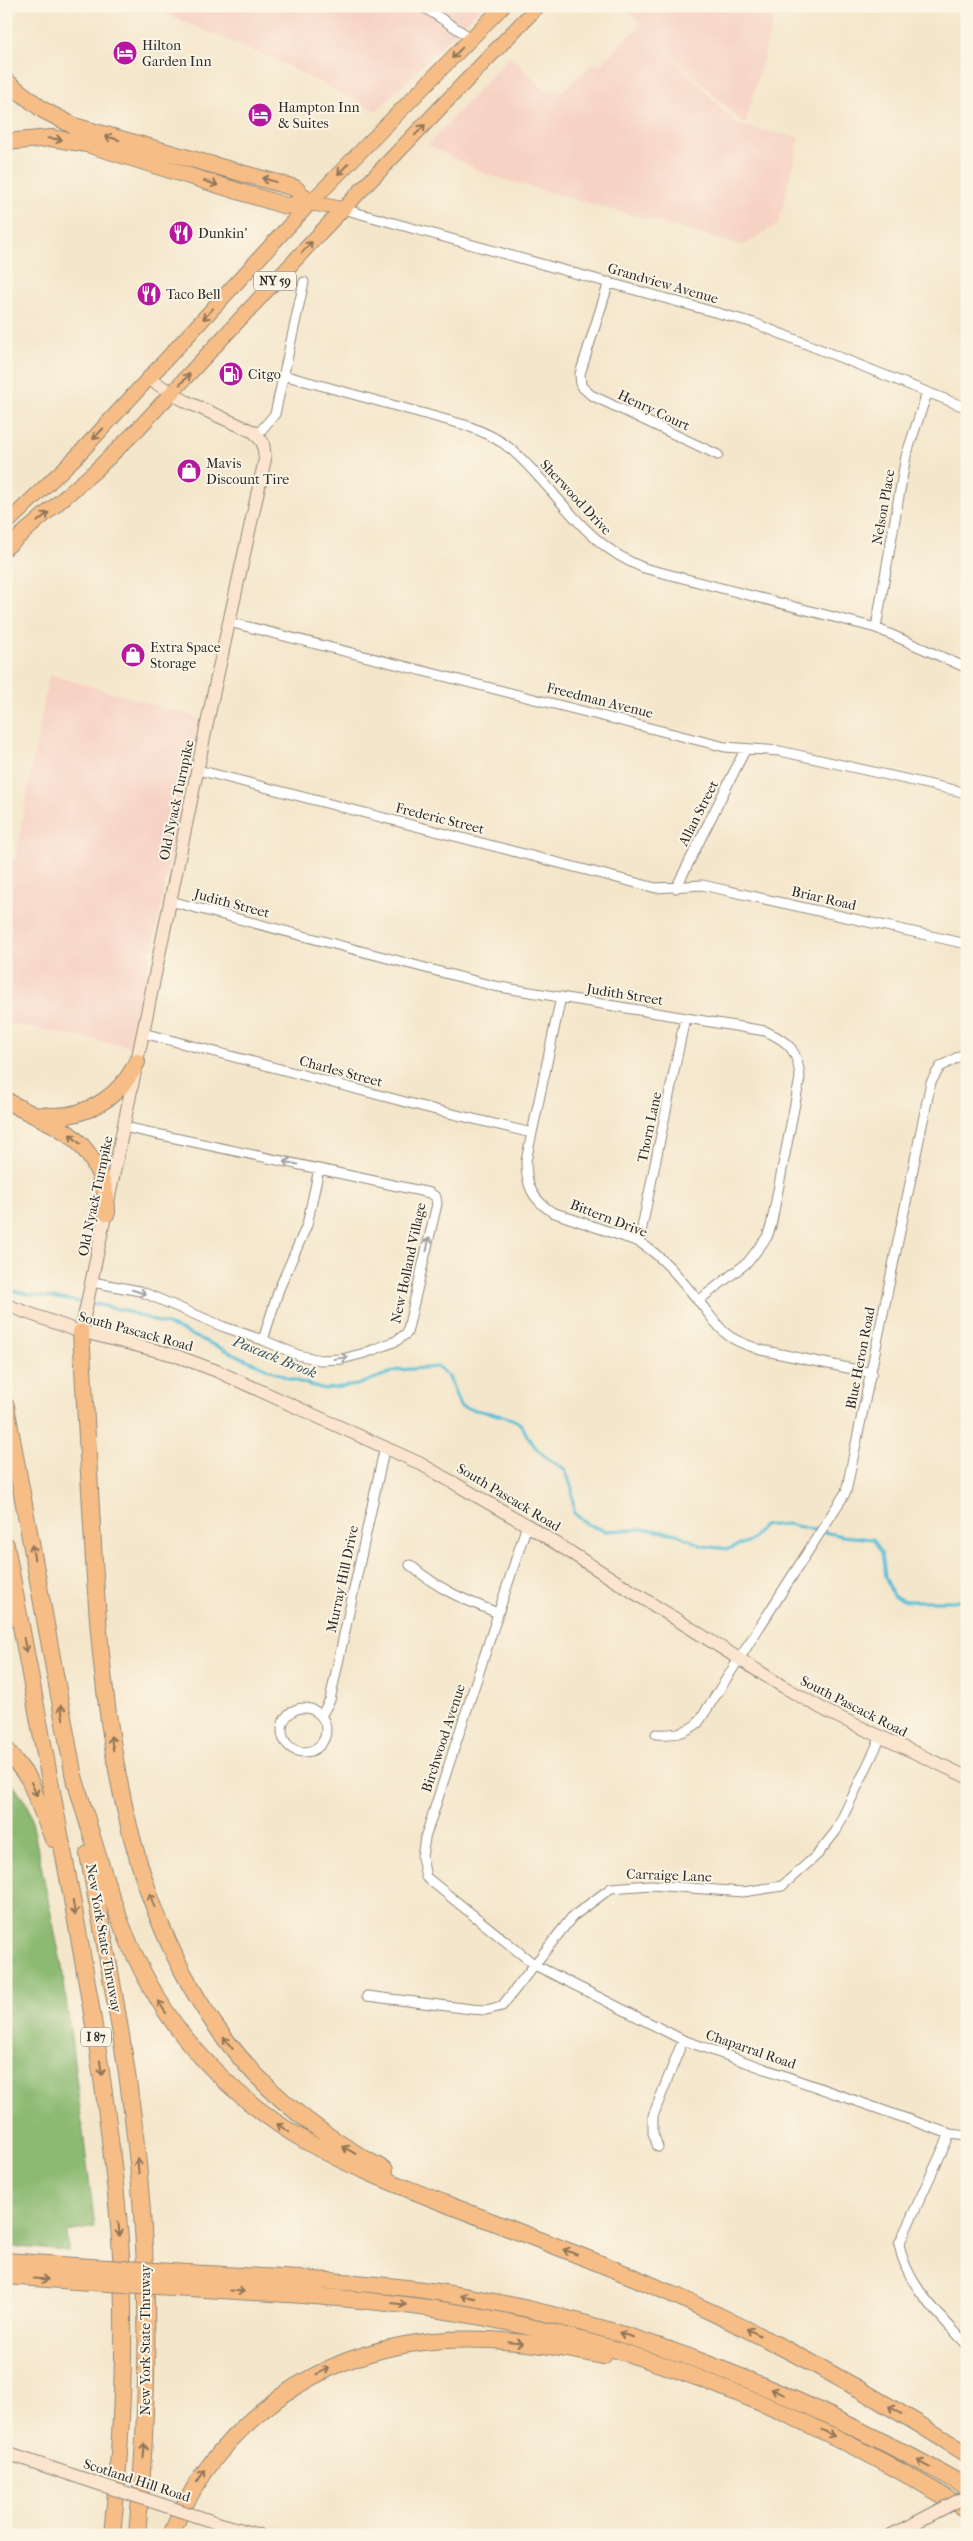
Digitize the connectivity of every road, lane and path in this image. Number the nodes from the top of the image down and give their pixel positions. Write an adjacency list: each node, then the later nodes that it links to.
1 (422, 6): 4 (street)
2 (503, 6): 4 (main road, NY 59)
3 (538, 6): 8 (main road, NY 59, one-way to 3)
4 (472, 38): 7 (main road, NY 59, one-way to 7)
5 (6, 81): 7 (highway, one-way to 5)
6 (6, 142): 7 (highway, one-way to 7)
7 (310, 204): 8 (main road); 12 (main road, NY 59, one-way to 12)
8 (343, 209): 10 (street, Grandview Avenue); 13 (main road, NY 59, one-way to 8)
9 (304, 282): 11 (street)
10 (609, 282): 14 (street, Grandview Avenue); 17 (street, Henry Court)
11 (284, 376): 16 (street); 21 (street, Sherwood Drive)
12 (149, 379): 13 (street); 18 (main road, NY 59, one-way to 18)
13 (171, 393): 16 (street); 19 (main road, NY 59, one-way to 13)
14 (927, 393): 15 (street, Grandview Avenue); 21 (street, Nelson Place)
15 (967, 408)
16 (257, 435): 20 (street, Old Nyack Turnpike)
17 (718, 455)
18 (6, 524)
19 (6, 548)
20 (229, 622): 23 (street, Freedman Avenue); 24 (street, Old Nyack Turnpike)
21 (876, 628): 22 (street, Sherwood Drive)
22 (967, 668)
23 (745, 750): 25 (street, Freedman Avenue); 26 (street, Allan Street)
24 (198, 770): 26 (street, Frederic Street); 27 (street, Old Nyack Turnpike)
25 (967, 792)
26 (676, 888): 28 (street, Briar Road)
27 (170, 901): 29 (street, Judith Street); 31 (street, Old Nyack Turnpike)
28 (967, 944)
29 (561, 997): 30 (street, Judith Street); 36 (street, Bittern Drive)
30 (685, 1018): 39 (street, Thorn Lane); 41 (street, Judith Street)
31 (143, 1033): 33 (street, Old Nyack Turnpike); 36 (street, Charles Street)
32 (967, 1052): 45 (street, Blue Heron Road)
33 (137, 1062): 34 (highway); 35 (street, Old Nyack Turnpike)
34 (11, 1103): 38 (highway, one-way to 34)
35 (124, 1127): 37 (street, New Holland Village, one-way to 35); 38 (street, Old Nyack Turnpike)
36 (532, 1133): 39 (street, Bittern Drive)
37 (319, 1168): 44 (street); 44 (street, New Holland Village, one-way to 37)
38 (107, 1213): 40 (street, Old Nyack Turnpike)
39 (639, 1242): 41 (street, Bittern Drive)
40 (90, 1288): 43 (street, Old Nyack Turnpike); 44 (street, New Holland Village, one-way to 44)
41 (698, 1301): 45 (street, Bittern Drive)
42 (6, 1305): 43 (street, South Pascack Road)
43 (81, 1332): 47 (street, South Pascack Road); 66 (highway, one-way to 43)
44 (263, 1340)
45 (872, 1373): 52 (street, Blue Heron Road)
46 (6, 1406): 57 (highway, New York State Thruway / I 87, one-way to 46)
47 (385, 1446): 48 (street, South Pascack Road); 53 (street, Murray Hill Drive)
48 (527, 1524): 51 (street, Birchwood Avenue); 52 (street, South Pascack Road)
49 (6, 1545): 59 (highway, New York State Thruway / I 87, one-way to 59)
50 (410, 1565): 51 (street)
51 (498, 1613): 60 (street, Birchwood Avenue)
52 (740, 1660): 54 (street, Blue Heron Road); 55 (street, South Pascack Road)
53 (321, 1716): 53 (street, Murray Hill Drive)
54 (656, 1734)
55 (881, 1737): 58 (street, South Pascack Road); 60 (street, Carraige Lane)
56 (6, 1749): 59 (highway, one-way to 59)
57 (73, 1772): 66 (highway, one-way to 57); 79 (highway, New York State Thruway / I 87, one-way to 57)
58 (967, 1777)
59 (68, 1879): 78 (highway, New York State Thruway / I 87, one-way to 78)
60 (535, 1965): 61 (street, Carraige Lane); 62 (street, Chaparral Road)
61 (367, 1996)
62 (683, 2040): 63 (street, Chaparral Road); 65 (street)
63 (950, 2134): 64 (street, Chaparral Road); 71 (street)
64 (967, 2136)
65 (658, 2147)
66 (454, 2206): 74 (highway, one-way to 66)
67 (6, 2261): 68 (highway)
68 (75, 2273): 69 (highway, one-way to 68); 70 (highway, bridge)
69 (6, 2276)
70 (188, 2280): 72 (highway, one-way to 72); 75 (highway, one-way to 70)
71 (967, 2345)
72 (768, 2405): 77 (highway, one-way to 77); 80 (highway, one-way to 72)
73 (6, 2453): 81 (street, Scotland Hill Road, bridge)
74 (967, 2454)
75 (967, 2487)
76 (967, 2496): 82 (street, bridge)
77 (967, 2510)
78 (112, 2535)
79 (137, 2535)
80 (171, 2535)
81 (258, 2535)
82 (891, 2535)

